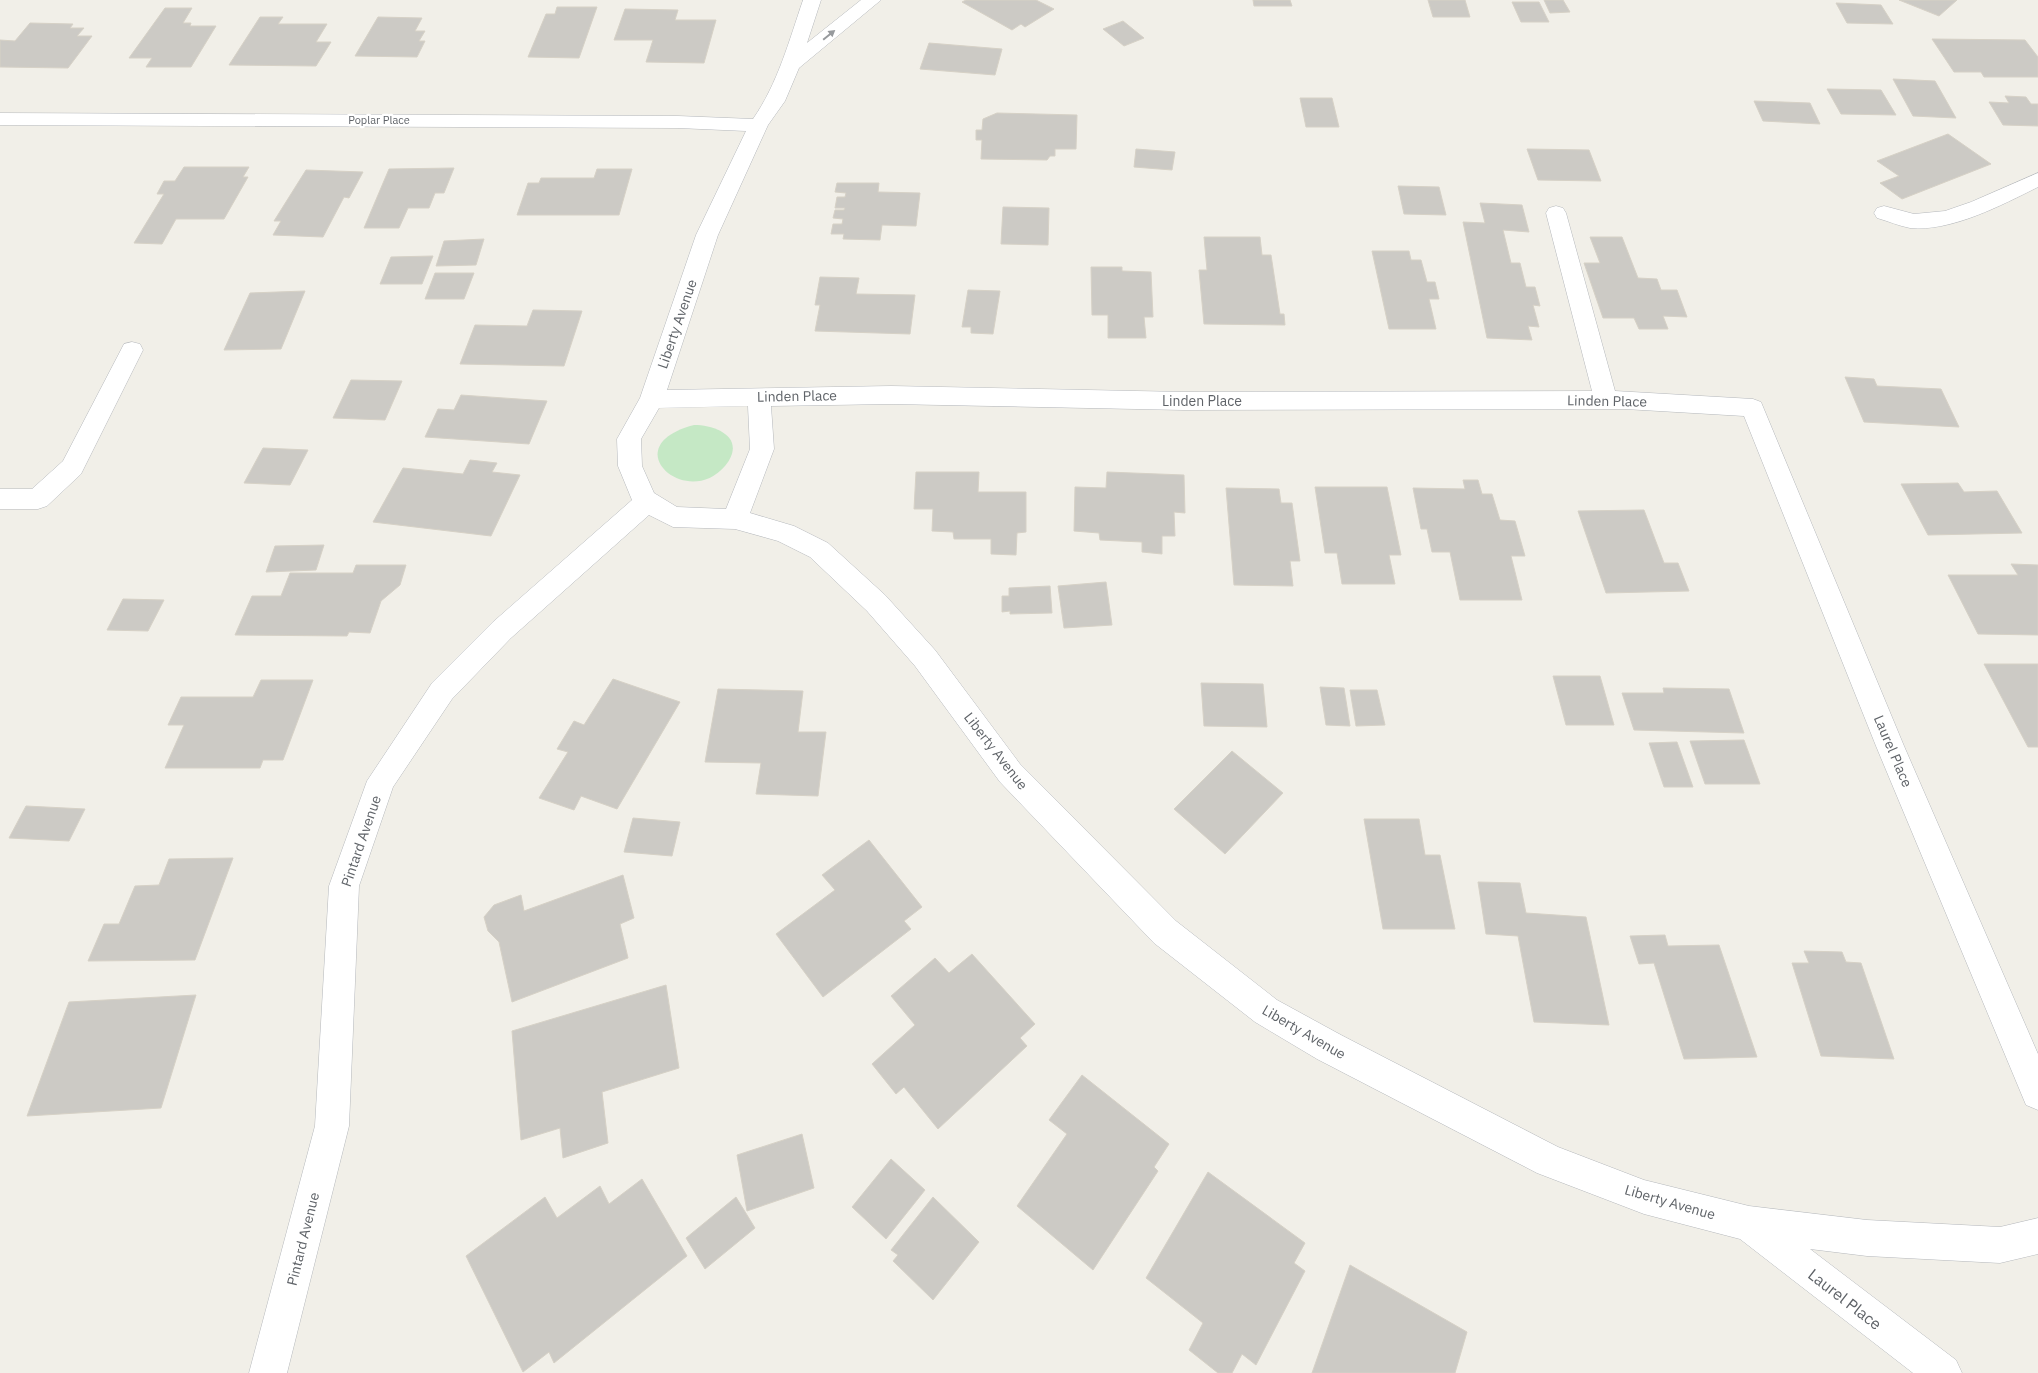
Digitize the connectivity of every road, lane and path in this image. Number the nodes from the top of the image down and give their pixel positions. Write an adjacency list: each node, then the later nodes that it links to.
1 (812, 0): 3 (street, Liberty Avenue)
2 (872, 0): 3 (street, Liberty Avenue, one-way to 2)
3 (791, 65): 5 (street, Liberty Avenue)
4 (0, 119): 5 (street, Poplar Place)
5 (758, 125): 11 (street, Liberty Avenue)
6 (2038, 179): 8 (street)
7 (1556, 212): 12 (street)
8 (1884, 213)
9 (132, 350): 14 (street)
10 (759, 396): 11 (street, Linden Place); 12 (street, Linden Place); 16 (street)
11 (652, 399): 15 (street, Liberty Avenue)
12 (1606, 400): 13 (street, Linden Place)
13 (1753, 408): 17 (street, Laurel Place)
14 (0, 499)
15 (648, 501): 16 (street, Liberty Avenue); 20 (street, Pintard Avenue)
16 (735, 519): 18 (street, Liberty Avenue)
17 (2038, 1093)
18 (1749, 1224): 19 (street, Liberty Avenue); 21 (street, Laurel Place)
19 (2038, 1236)
20 (268, 1373)
21 (1943, 1373)

